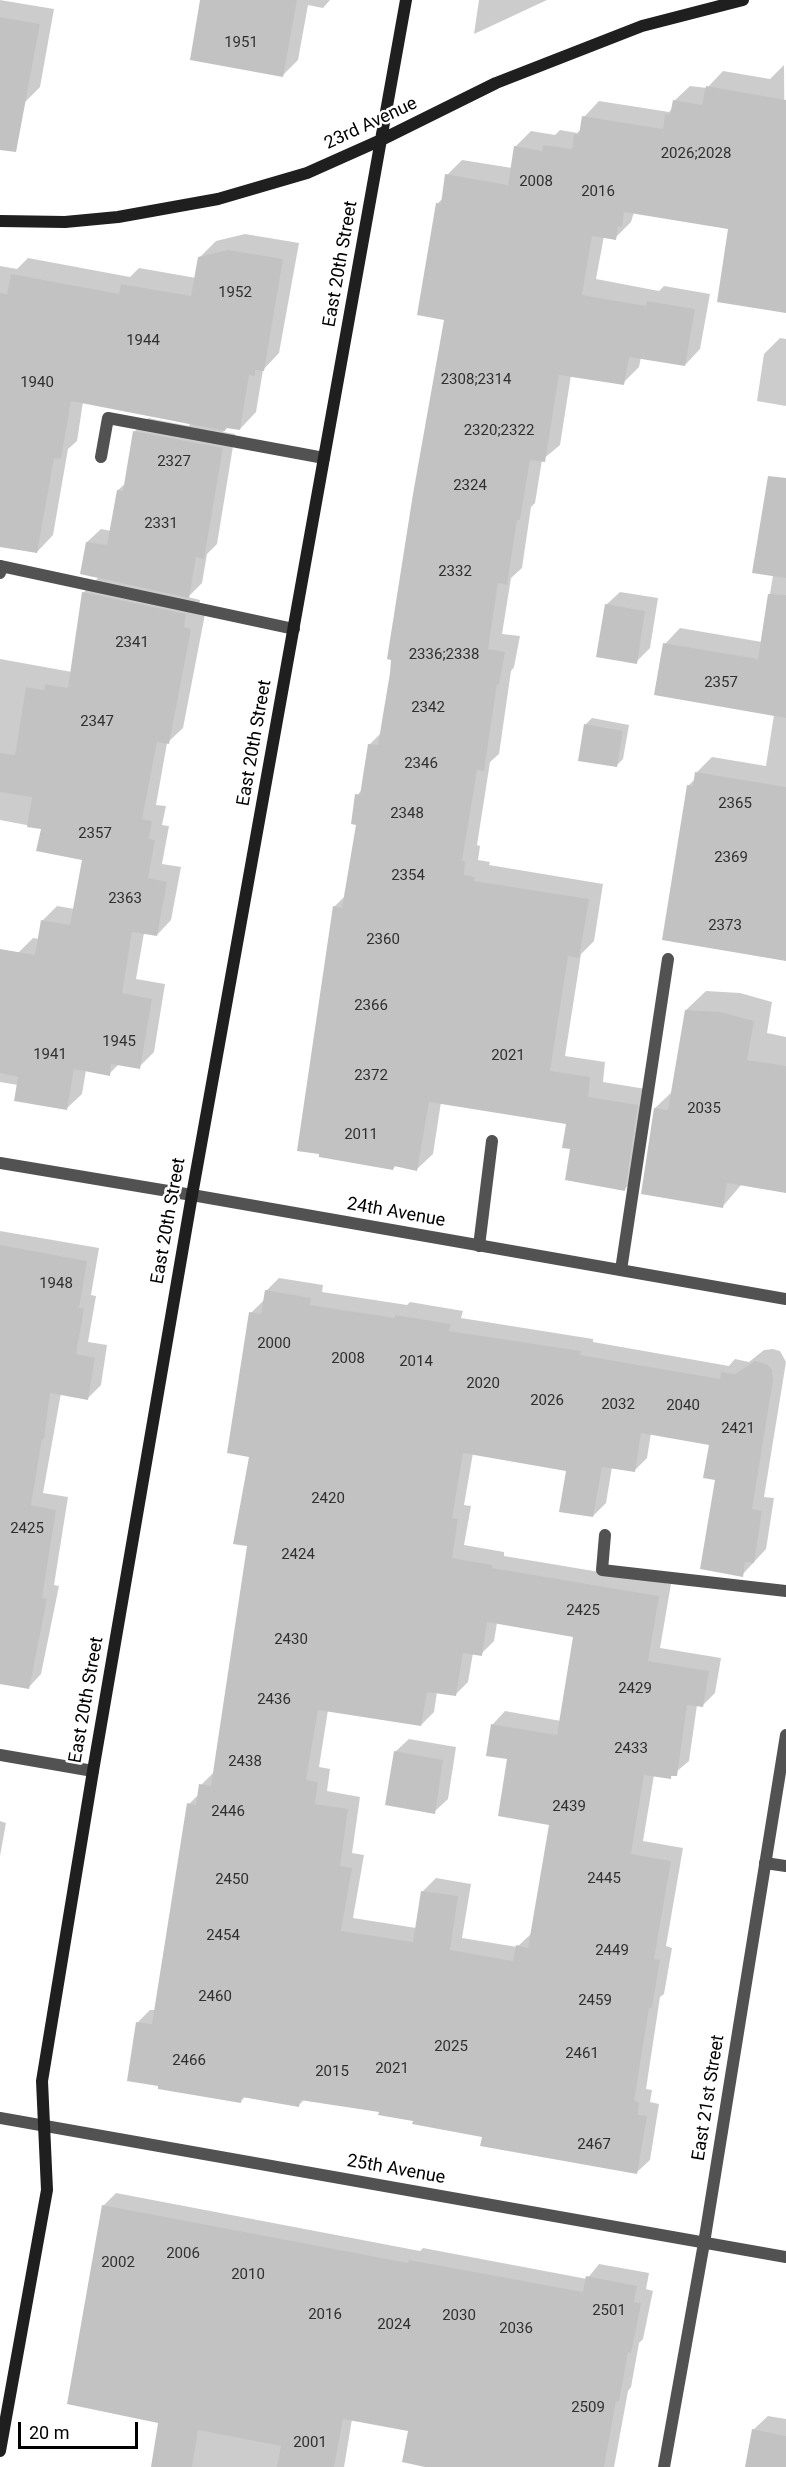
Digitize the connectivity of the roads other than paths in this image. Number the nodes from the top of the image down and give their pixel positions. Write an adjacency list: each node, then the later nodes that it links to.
1 (406, 0): 3 (street, East 20th Street)
2 (743, 0): 3 (street, 23rd Avenue)
3 (381, 140): 4 (street, 23rd Avenue); 6 (street, East 20th Street)
4 (0, 221)
5 (100, 457): 6 (street)
6 (324, 458): 8 (street, East 20th Street)
7 (0, 573): 8 (street)
8 (294, 629): 12 (street, East 20th Street)
9 (668, 959): 14 (street)
10 (492, 1141): 13 (street)
11 (0, 1163): 12 (street, 24th Avenue)
12 (192, 1195): 13 (street, 24th Avenue); 20 (street, East 20th Street)
13 (480, 1246): 14 (street, 24th Avenue)
14 (621, 1270): 15 (street, 24th Avenue)
15 (786, 1299)
16 (605, 1535): 17 (street)
17 (786, 1591)
18 (786, 1735): 21 (street, East 21st Street)
19 (0, 1755): 20 (street)
20 (93, 1771): 24 (street, East 20th Street)
21 (765, 1863): 22 (street); 25 (street, East 21st Street)
22 (786, 1866)
23 (0, 2118): 24 (street, 25th Avenue)
24 (44, 2126): 25 (street, 25th Avenue); 27 (street, East 20th Street)
25 (704, 2243): 26 (street, 25th Avenue); 28 (street, East 21st Street)
26 (786, 2257)
27 (0, 2451)
28 (664, 2467)

